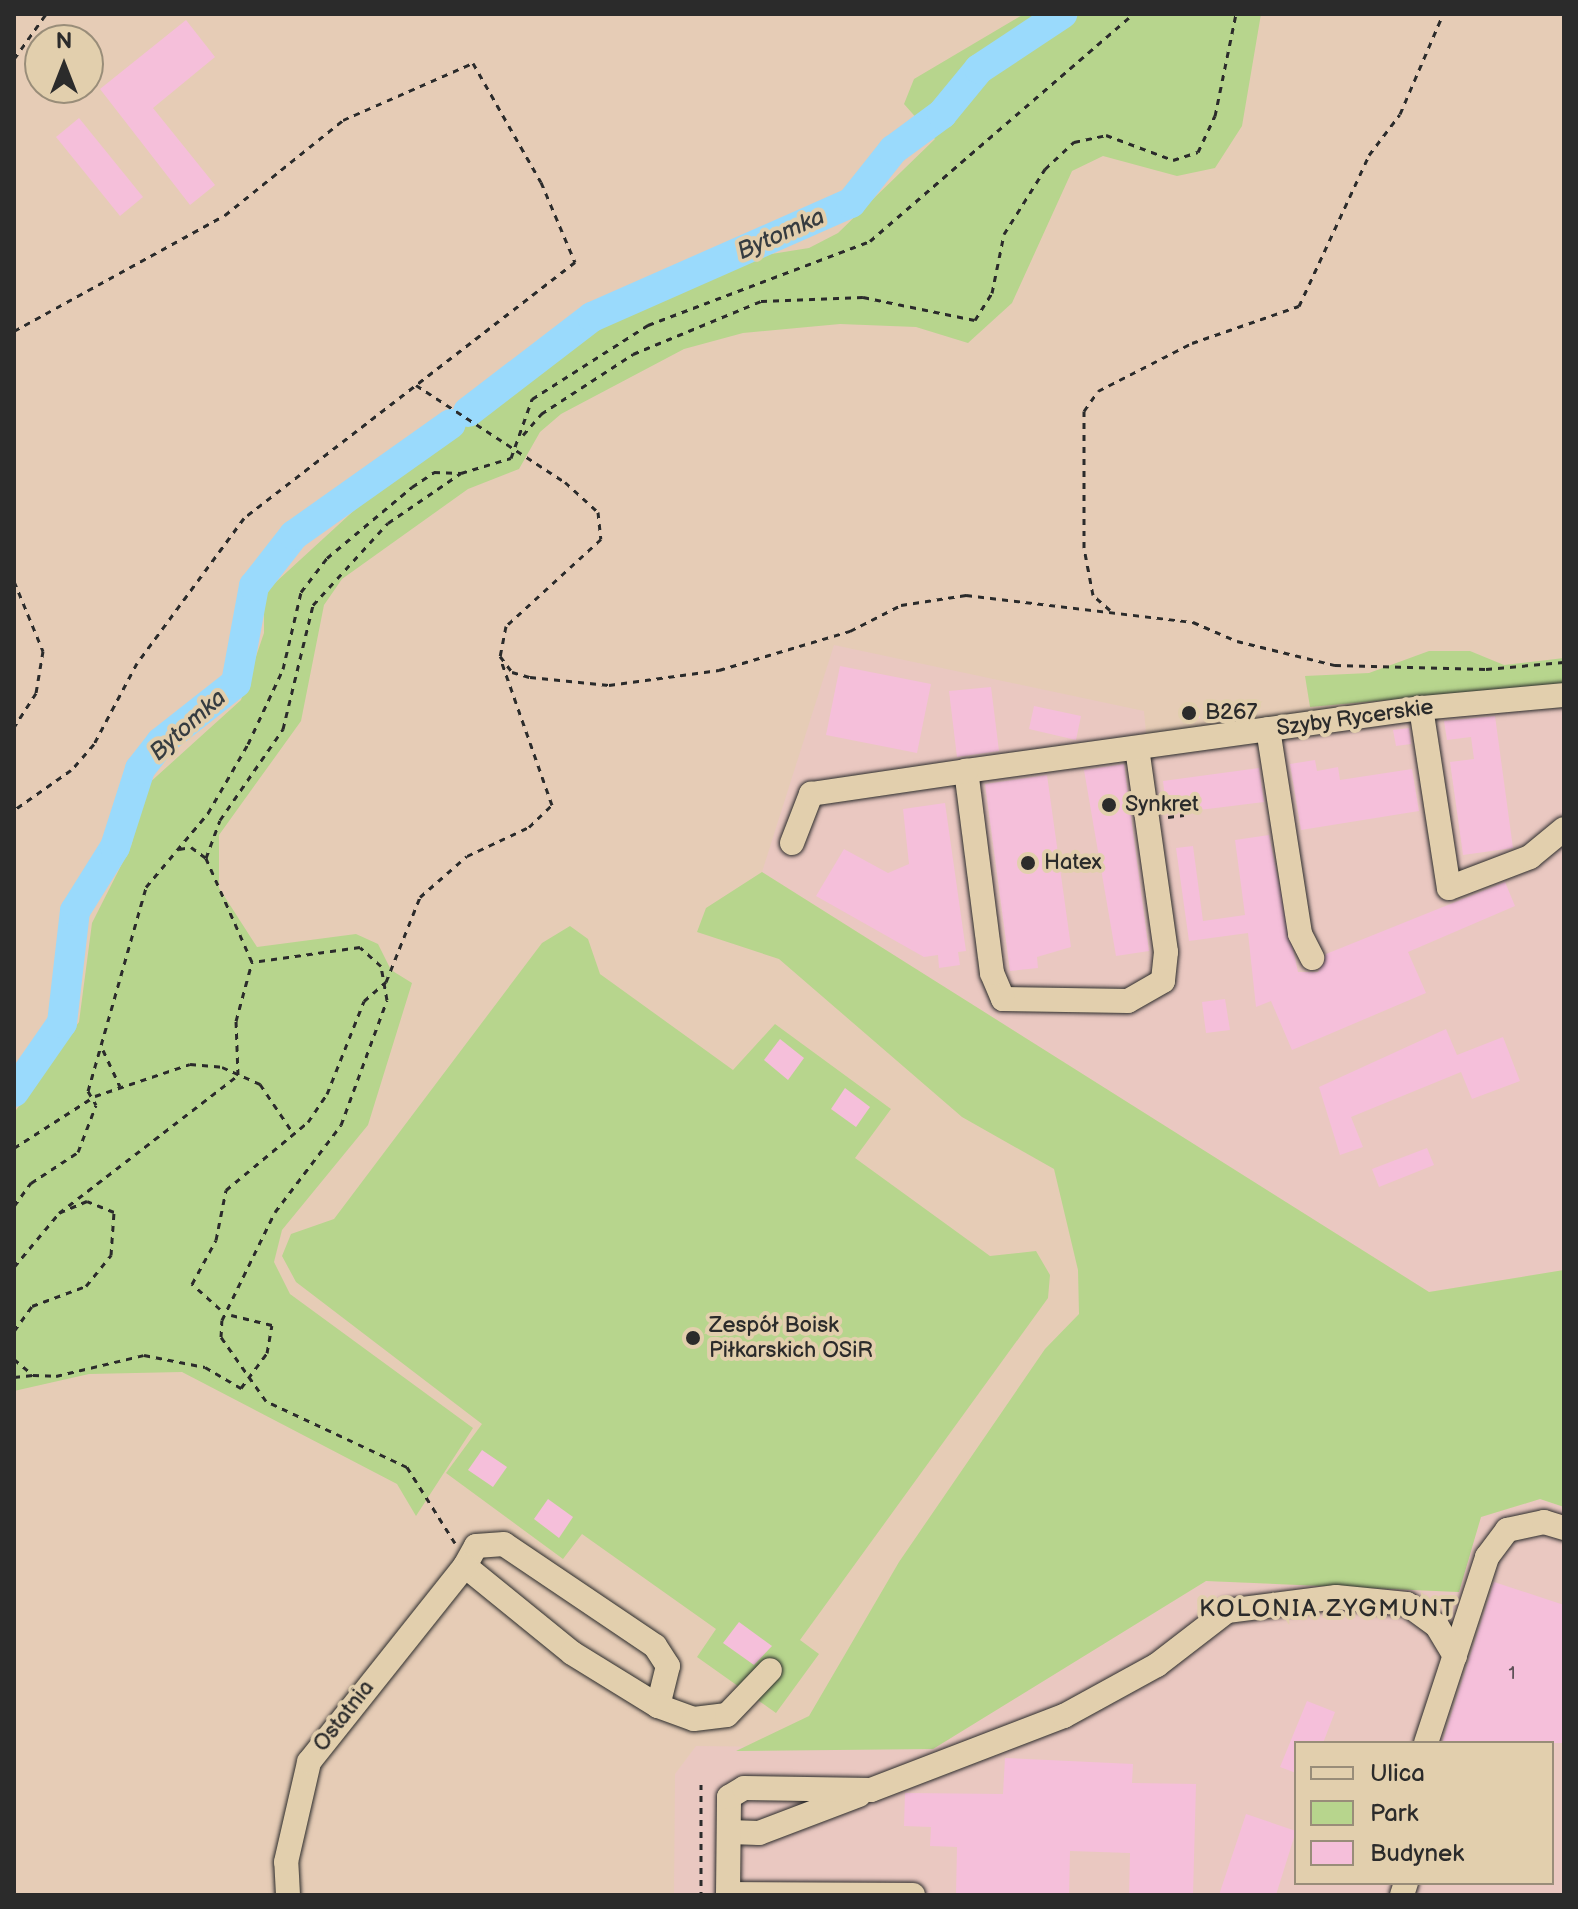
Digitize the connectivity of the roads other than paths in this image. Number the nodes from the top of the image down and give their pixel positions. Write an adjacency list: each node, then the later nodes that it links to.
1 (1564, 695): 2 (street, Szyby Rycerskie)
2 (1421, 708): 3 (street, Szyby Rycerskie); 6 (street)
3 (1268, 729): 4 (street, Szyby Rycerskie); 8 (street)
4 (1142, 747): 5 (street, Szyby Rycerskie); 5 (street)
5 (966, 771): 7 (street, Szyby Rycerskie)
6 (1564, 829)
7 (792, 843)
8 (1312, 958)
9 (1564, 1528): 11 (street)
10 (465, 1566): 13 (street); 13 (street, Ostatnia); 17 (street, Ostatnia)
11 (1455, 1656): 14 (street); 15 (street)
12 (770, 1670): 13 (street)
13 (658, 1706)
14 (1427, 1741)
15 (871, 1790): 16 (street); 16 (street)
16 (729, 1832): 18 (street)
17 (288, 1895)
18 (913, 1895)

